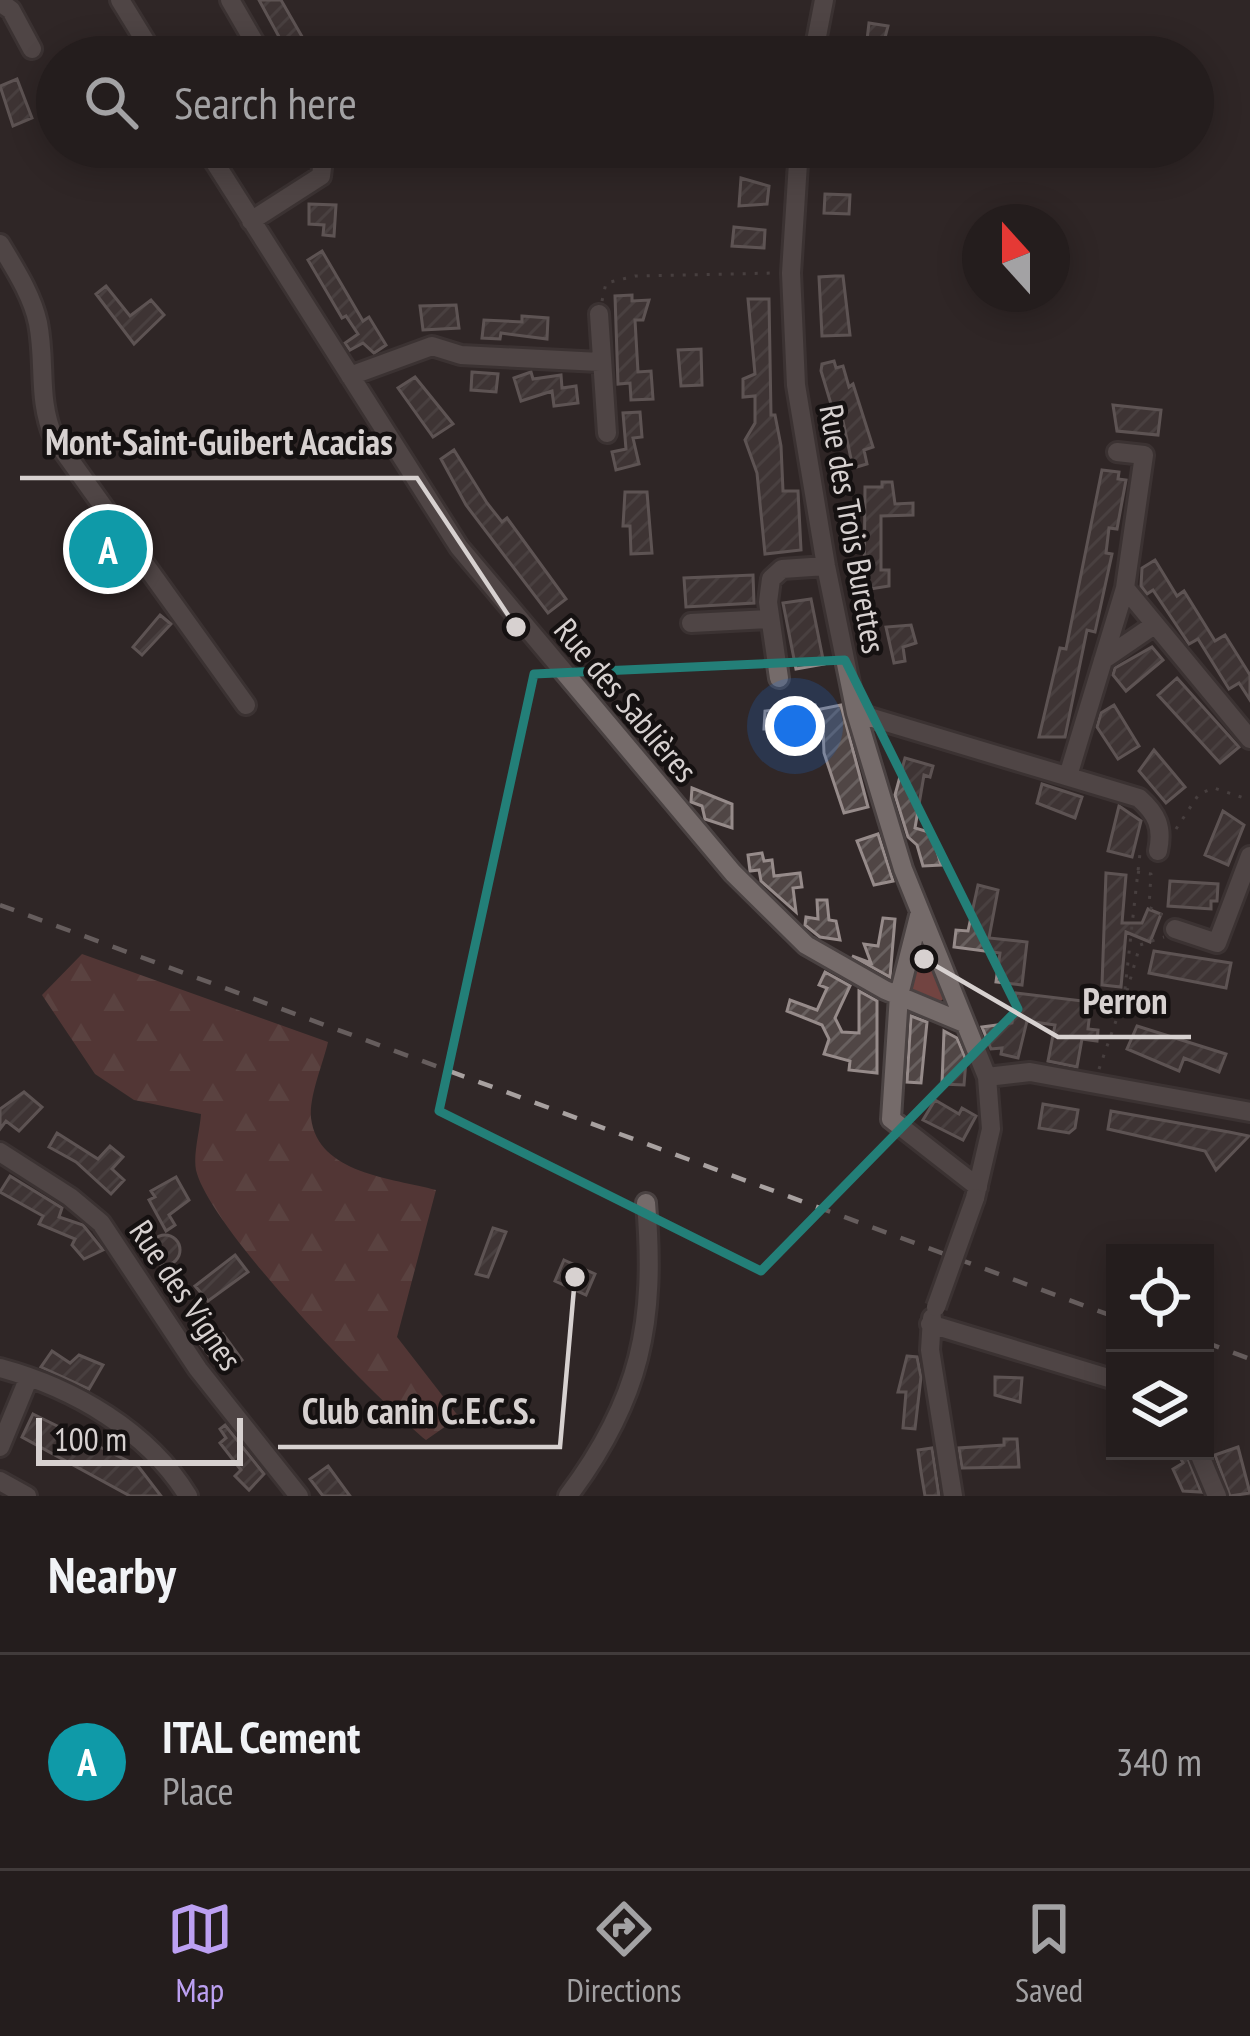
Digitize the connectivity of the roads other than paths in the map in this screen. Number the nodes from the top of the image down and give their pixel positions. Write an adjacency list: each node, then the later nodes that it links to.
1 (120, 0): 5 (street)
2 (230, 0): 6 (street)
3 (824, 0): 7 (street)
4 (0, 2): 8 (street)
5 (142, 36)
6 (251, 36)
7 (817, 36)
8 (32, 49)
9 (218, 168): 12 (street, Rue des Sablières)
10 (328, 168): 12 (street)
11 (798, 168): 21 (street, Rue des Trois Burettes)
12 (251, 221): 17 (street, Rue des Sablières)
13 (0, 244): 28 (street)
14 (598, 314): 15 (street)
15 (600, 362): 16 (street); 19 (street)
16 (394, 364): 17 (street); 18 (street)
17 (350, 376): 18 (street, Rue des Sablières)
18 (363, 397): 36 (street, Rue des Sablières)
19 (607, 433)
20 (1118, 452): 22 (street)
21 (826, 566): 23 (street); 29 (street, Rue des Trois Burettes)
22 (1125, 588): 25 (street); 26 (street)
23 (769, 619): 24 (street); 27 (street)
24 (691, 623)
25 (1154, 625): 26 (street); 30 (street)
26 (1103, 660): 31 (street)
27 (779, 678)
28 (246, 705)
29 (856, 713): 31 (street); 34 (street, Rue des Trois Burettes)
30 (1250, 739)
31 (1068, 776): 32 (street)
32 (1159, 846)
33 (1250, 856): 35 (street)
34 (920, 912): 36 (street); 37 (street, Rue des Trois Burettes)
35 (1175, 929)
36 (899, 994): 37 (street, Rue des Sablières); 41 (street)
37 (964, 1023): 38 (street, Rue des Trois Burettes)
38 (987, 1077): 39 (street); 41 (street)
39 (1250, 1112)
40 (0, 1152): 52 (street, Rue des Vignes)
41 (976, 1193): 43 (street, bridge)
42 (646, 1203): 53 (street)
43 (933, 1316): 46 (street); 54 (street)
44 (0, 1368): 45 (street)
45 (29, 1377): 47 (street); 51 (street)
46 (1106, 1377)
47 (0, 1445)
48 (1202, 1460): 55 (street)
49 (0, 1481): 50 (street)
50 (27, 1496)
51 (188, 1496)
52 (299, 1496)
53 (568, 1496)
54 (953, 1496)
55 (1217, 1496)

